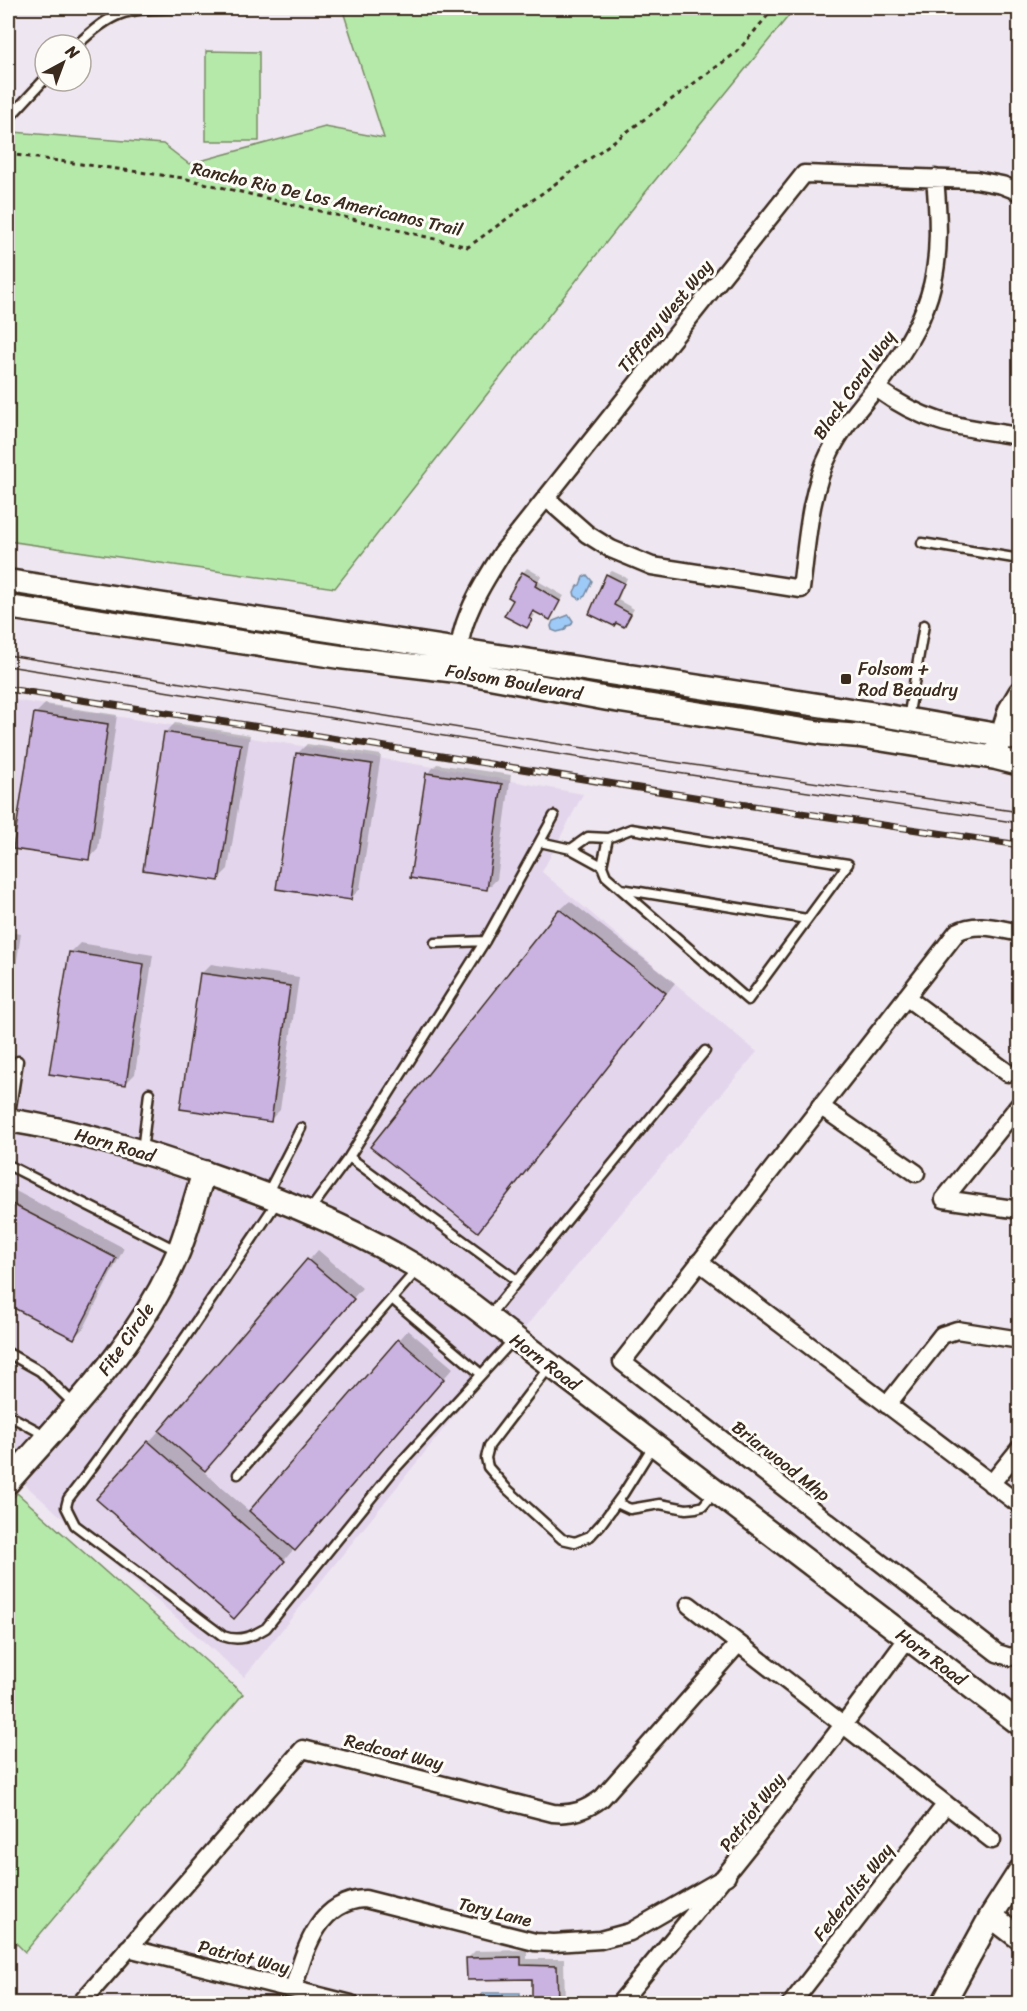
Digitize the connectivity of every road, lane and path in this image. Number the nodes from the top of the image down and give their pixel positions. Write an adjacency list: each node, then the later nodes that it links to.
1 (176, 8): 3 (lane)
2 (774, 8): 6 (path, Rancho Rio De Los Americanos Trail)
3 (91, 33)
4 (33, 92): 5 (lane)
5 (8, 119)
6 (8, 154)
7 (936, 178): 8 (street, Tiffany West Way); 9 (street, Black Coral Way); 11 (street, Tiffany West Way)
8 (1020, 192)
9 (876, 388): 10 (street); 11 (street, Black Coral Way)
10 (1020, 436)
11 (546, 498): 17 (street, Tiffany West Way)
12 (922, 543): 13 (lane)
13 (1020, 559)
14 (8, 580): 17 (main road, Folsom Boulevard)
15 (8, 607): 17 (main road, Folsom Boulevard)
16 (924, 625): 19 (lane)
17 (458, 660): 19 (main road, Folsom Boulevard); 21 (main road, Folsom Boulevard)
18 (1020, 693): 20 (main road)
19 (908, 719): 20 (main road, Folsom Boulevard)
20 (1010, 737): 21 (main road)
21 (996, 758): 22 (main road, Folsom Boulevard)
22 (1020, 764)
23 (554, 816): 25 (lane)
24 (608, 838): 26 (lane); 27 (lane); 29 (lane)
25 (540, 842): 26 (lane); 31 (lane)
26 (571, 849): 27 (lane)
27 (602, 866): 28 (lane)
28 (621, 889): 29 (lane); 29 (lane)
29 (807, 920)
30 (1020, 933): 33 (street, Briarwood Mhp)
31 (485, 941): 32 (lane); 43 (lane)
32 (435, 943)
33 (906, 997): 36 (street); 39 (street, Briarwood Mhp)
34 (705, 1051): 53 (lane)
35 (18, 1060): 40 (lane)
36 (1008, 1073)
37 (149, 1093): 42 (lane)
38 (1020, 1104): 48 (street)
39 (820, 1106): 46 (street); 51 (street, Briarwood Mhp)
40 (8, 1121): 42 (main road, Horn Road)
41 (301, 1128): 47 (lane)
42 (142, 1152): 45 (main road, Horn Road)
43 (349, 1157): 49 (lane); 53 (lane)
44 (8, 1165): 50 (lane)
45 (204, 1172): 47 (main road, Horn Road); 50 (main road, Fite Circle)
46 (916, 1173)
47 (273, 1197): 49 (main road, Horn Road); 60 (lane)
48 (1020, 1209)
49 (308, 1212): 52 (main road, Horn Road)
50 (178, 1251): 61 (main road, Fite Circle)
51 (699, 1262): 62 (street); 76 (street, Briarwood Mhp)
52 (418, 1268): 54 (lane); 55 (main road, Horn Road)
53 (518, 1281): 55 (lane)
54 (392, 1299): 60 (lane); 67 (lane)
55 (488, 1318): 56 (main road, Horn Road)
56 (514, 1338): 59 (main road, Horn Road); 60 (lane)
57 (1020, 1340): 62 (street)
58 (8, 1353): 61 (lane)
59 (550, 1365): 65 (main road, Horn Road); 71 (lane)
60 (481, 1374)
61 (75, 1405): 64 (main road, Fite Circle)
62 (887, 1405): 69 (street)
63 (10, 1416): 64 (lane)
64 (47, 1437): 68 (main road, Fite Circle)
65 (654, 1444): 70 (main road, Horn Road); 71 (lane)
66 (1020, 1448): 69 (street)
67 (238, 1474)
68 (8, 1482)
69 (991, 1484): 72 (street)
70 (716, 1492): 71 (lane); 74 (main road, Horn Road)
71 (617, 1503)
72 (1020, 1505)
73 (689, 1605): 75 (street)
74 (907, 1639): 77 (main road, Horn Road); 78 (street, Patriot Way)
75 (738, 1644): 78 (street); 85 (street, Redcoat Way)
76 (1020, 1654)
77 (1020, 1724)
78 (844, 1726): 79 (street); 82 (street, Patriot Way)
79 (945, 1804): 80 (street); 90 (street, Federalist Way)
80 (992, 1840)
81 (1020, 1871): 83 (main road)
82 (727, 1876): 86 (street, Tory Lane); 89 (street, Patriot Way)
83 (991, 1916): 84 (main road); 91 (main road)
84 (1020, 1938)
85 (128, 1948): 86 (street, Patriot Way); 87 (street, Redcoat Way)
86 (293, 1989): 88 (street, Patriot Way)
87 (80, 2004)
88 (351, 2004)
89 (620, 2004)
90 (791, 2004)
91 (943, 2004)

